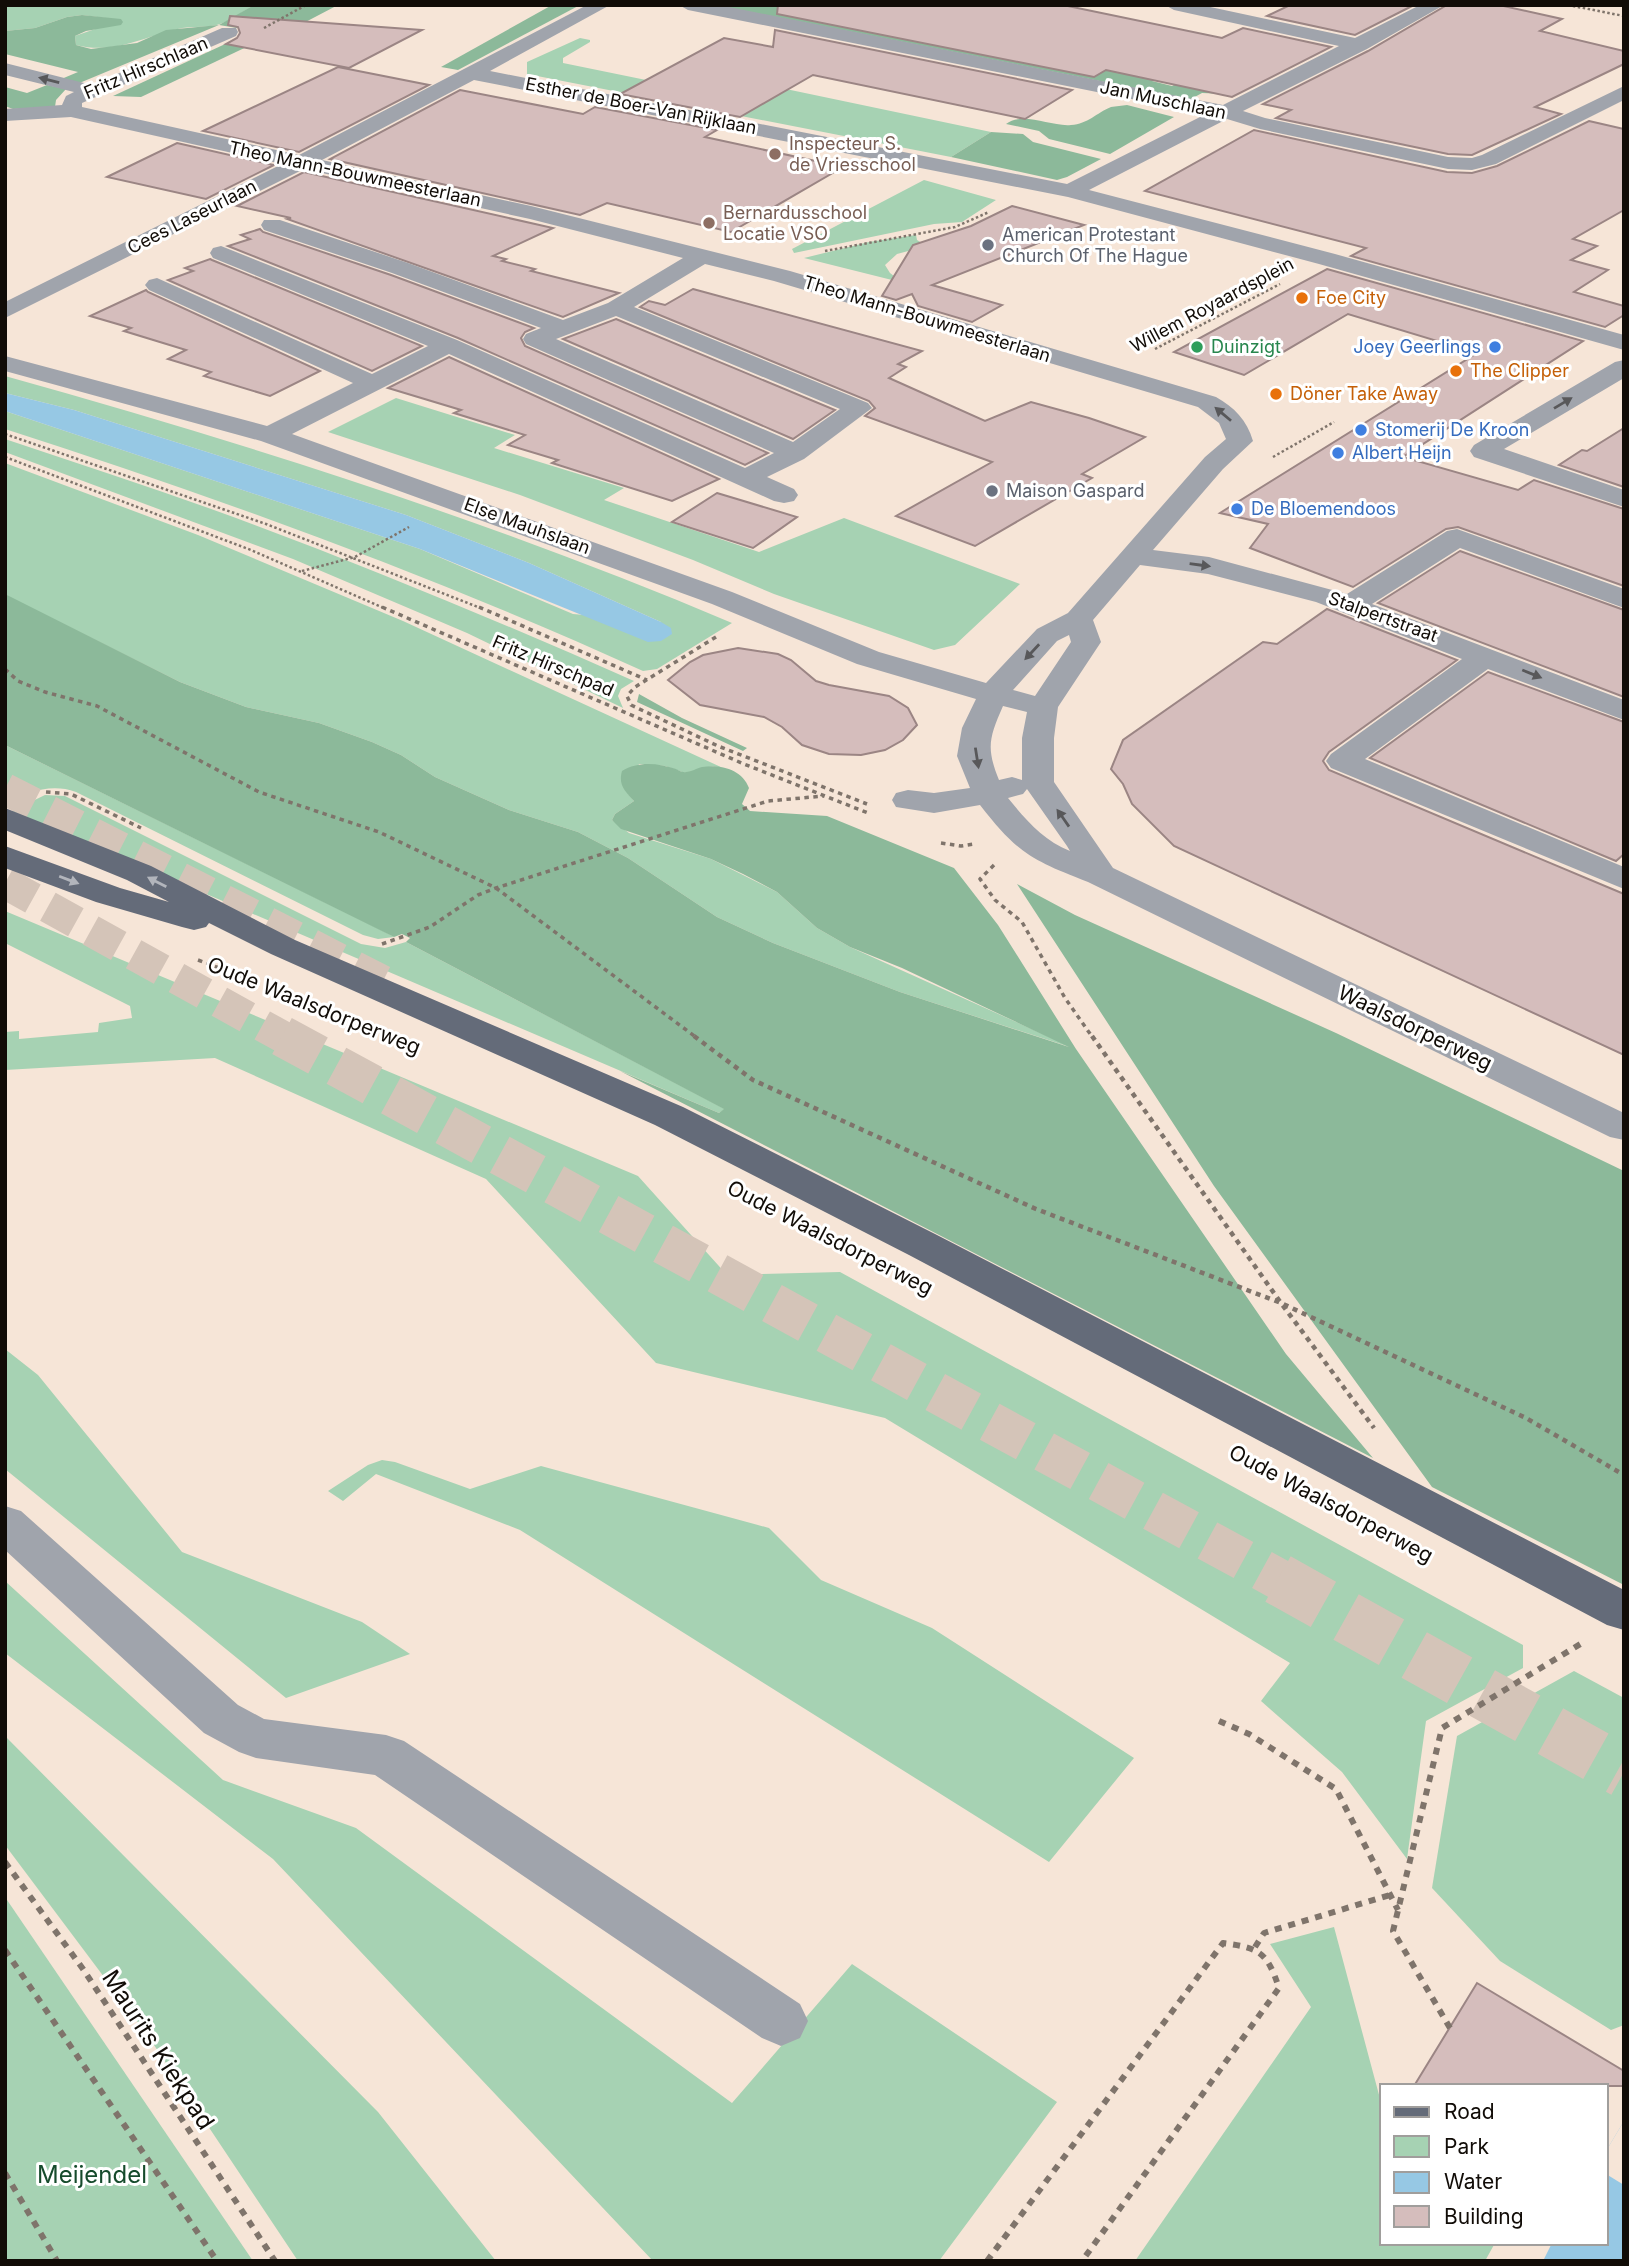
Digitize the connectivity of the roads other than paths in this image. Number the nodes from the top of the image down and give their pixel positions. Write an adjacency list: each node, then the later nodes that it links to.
1 (601, 5): 8 (street, Cees Laseurlaan)
2 (688, 5): 12 (street, Jan Muschlaan)
3 (1174, 5): 6 (street)
4 (1435, 5): 6 (street)
5 (229, 32): 9 (street, Fritz Hirschlaan)
6 (1360, 45): 12 (street)
7 (5, 69): 9 (street, one-way to 7)
8 (473, 74): 14 (street, Cees Laseurlaan); 15 (street, Esther de Boer-Van Rijklaan)
9 (93, 91): 11 (street, Fritz Hirschlaan)
10 (1624, 92): 12 (street, Jan Muschlaan)
11 (71, 111): 13 (street, Theo Mann-Bouwmeesterlaan); 14 (street, Theo Mann-Bouwmeesterlaan)
12 (1226, 112): 15 (street)
13 (5, 115)
14 (300, 163): 18 (street, Theo Mann-Bouwmeesterlaan); 21 (street, Cees Laseurlaan)
15 (1070, 191): 24 (street, Esther de Boer-Van Rijklaan)
16 (272, 225): 22 (street)
17 (221, 253): 25 (street)
18 (702, 256): 20 (street); 30 (street, Theo Mann-Bouwmeesterlaan)
19 (157, 285): 29 (street)
20 (616, 308): 22 (street); 32 (street)
21 (5, 312)
22 (563, 328): 23 (street)
23 (535, 339): 26 (street); 32 (street)
24 (1624, 343)
25 (448, 345): 26 (street); 29 (street)
26 (482, 359): 34 (street)
27 (5, 363): 31 (street, Else Mauhslaan)
28 (1624, 367): 36 (street, one-way to 28)
29 (372, 383): 31 (street)
30 (1151, 387): 33 (street, Theo Mann-Bouwmeesterlaan); 33 (street, Theo Mann-Bouwmeesterlaan, one-way to 30)
31 (270, 435): 42 (street, Else Mauhslaan)
32 (795, 453): 34 (street)
33 (1214, 463): 37 (street, Theo Mann-Bouwmeesterlaan)
34 (745, 478): 35 (street)
35 (784, 495)
36 (1624, 499)
37 (1132, 556): 39 (street, Stalpertstraat, one-way to 39); 40 (street, Waalsdorperweg)
38 (1624, 598): 39 (street)
39 (1352, 604): 41 (street, Stalpertstraat)
40 (1078, 619): 42 (street, Waalsdorperweg, one-way to 42); 43 (street)
41 (1486, 656): 44 (street, Stalpertstraat, one-way to 44); 51 (street)
42 (993, 694): 43 (street, Else Mauhslaan); 46 (street, Waalsdorperweg, one-way to 46)
43 (1043, 707): 45 (street)
44 (1624, 710)
45 (1038, 782): 46 (street); 50 (street, one-way to 45)
46 (988, 793): 47 (street); 50 (street, Waalsdorperweg)
47 (908, 800)
48 (5, 818): 52 (main road, Oude Waalsdorperweg, one-way to 48)
49 (5, 856): 52 (main road, Oude Waalsdorperweg, one-way to 52)
50 (1100, 875): 53 (street, Waalsdorperweg)
51 (1624, 879)
52 (284, 947): 55 (main road, Oude Waalsdorperweg)
53 (1624, 1128)
54 (5, 1522): 56 (street)
55 (1624, 1612)
56 (781, 2021)

